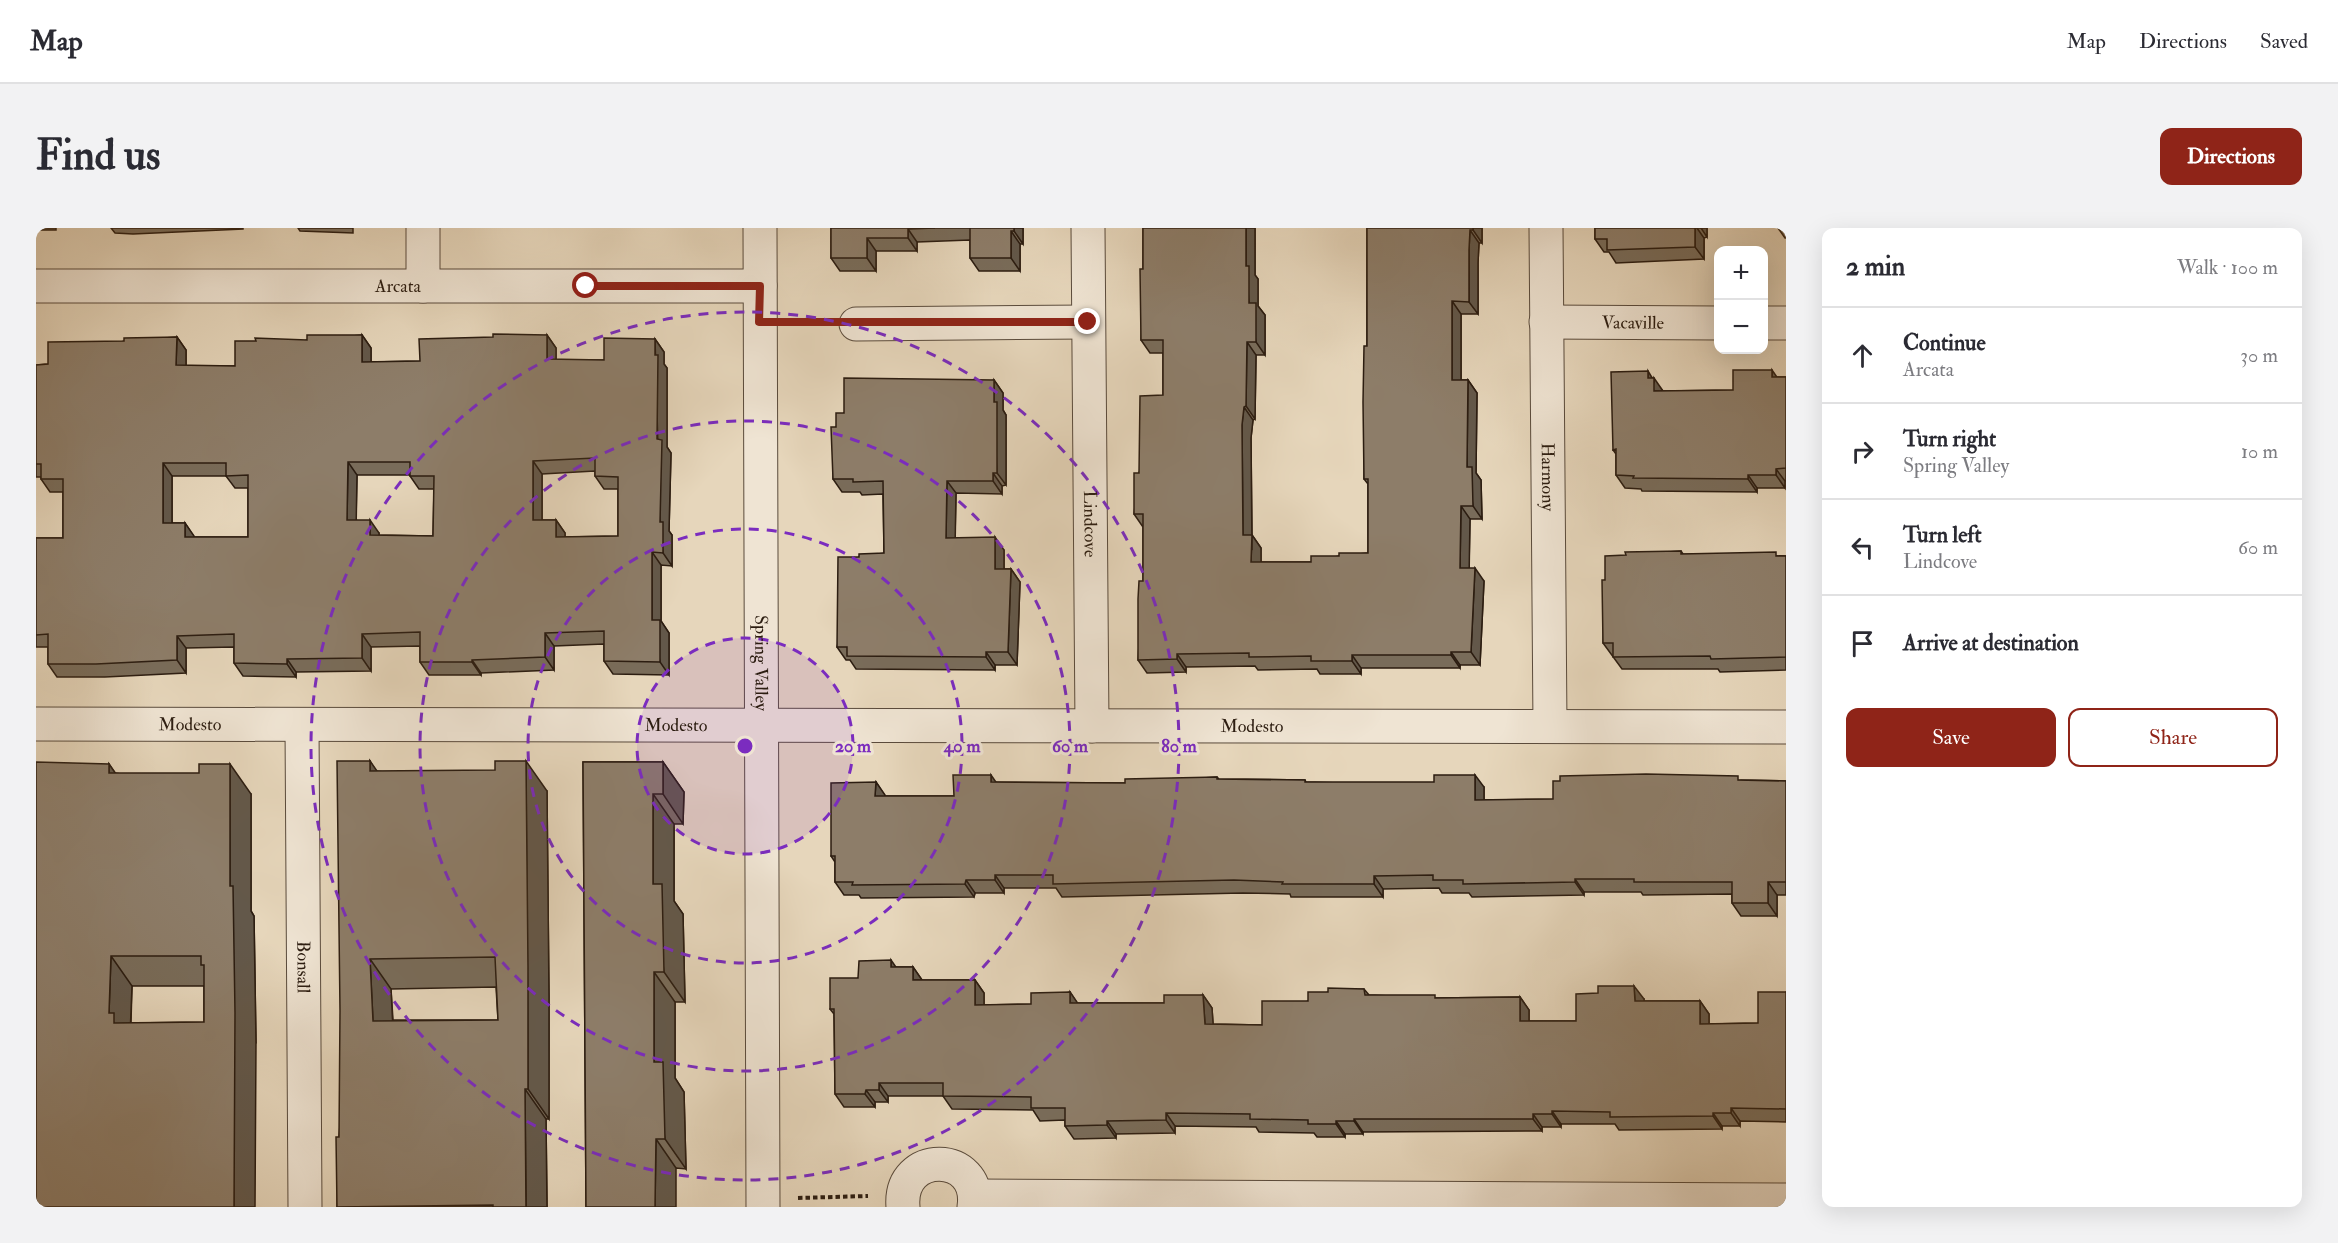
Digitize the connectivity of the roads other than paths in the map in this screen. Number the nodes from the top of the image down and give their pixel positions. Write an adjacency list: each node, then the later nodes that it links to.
1 (423, 228): 6 (street)
2 (760, 228): 7 (street, Spring Valley)
3 (1088, 228): 9 (street, Lindcove)
4 (1546, 228): 8 (street, Harmony)
5 (36, 286): 6 (street, Arcata)
6 (423, 286): 7 (street, Arcata)
7 (760, 286): 16 (street, Spring Valley)
8 (1546, 321): 10 (street, Vacaville); 18 (street, Harmony)
9 (1088, 322): 13 (street); 17 (street, Lindcove)
10 (1714, 323)
11 (1768, 323): 12 (street)
12 (1786, 323)
13 (855, 324)
14 (36, 724): 15 (street, Modesto)
15 (302, 725): 16 (street, Modesto); 24 (street, Bonsall)
16 (761, 726): 17 (street, Modesto); 23 (street, Spring Valley)
17 (1092, 726): 18 (street, Modesto)
18 (1550, 726): 19 (street, Modesto)
19 (1786, 727)
20 (1786, 1200): 22 (street)
21 (903, 1201): 22 (street)
22 (975, 1202)
23 (763, 1203)
24 (305, 1207)

